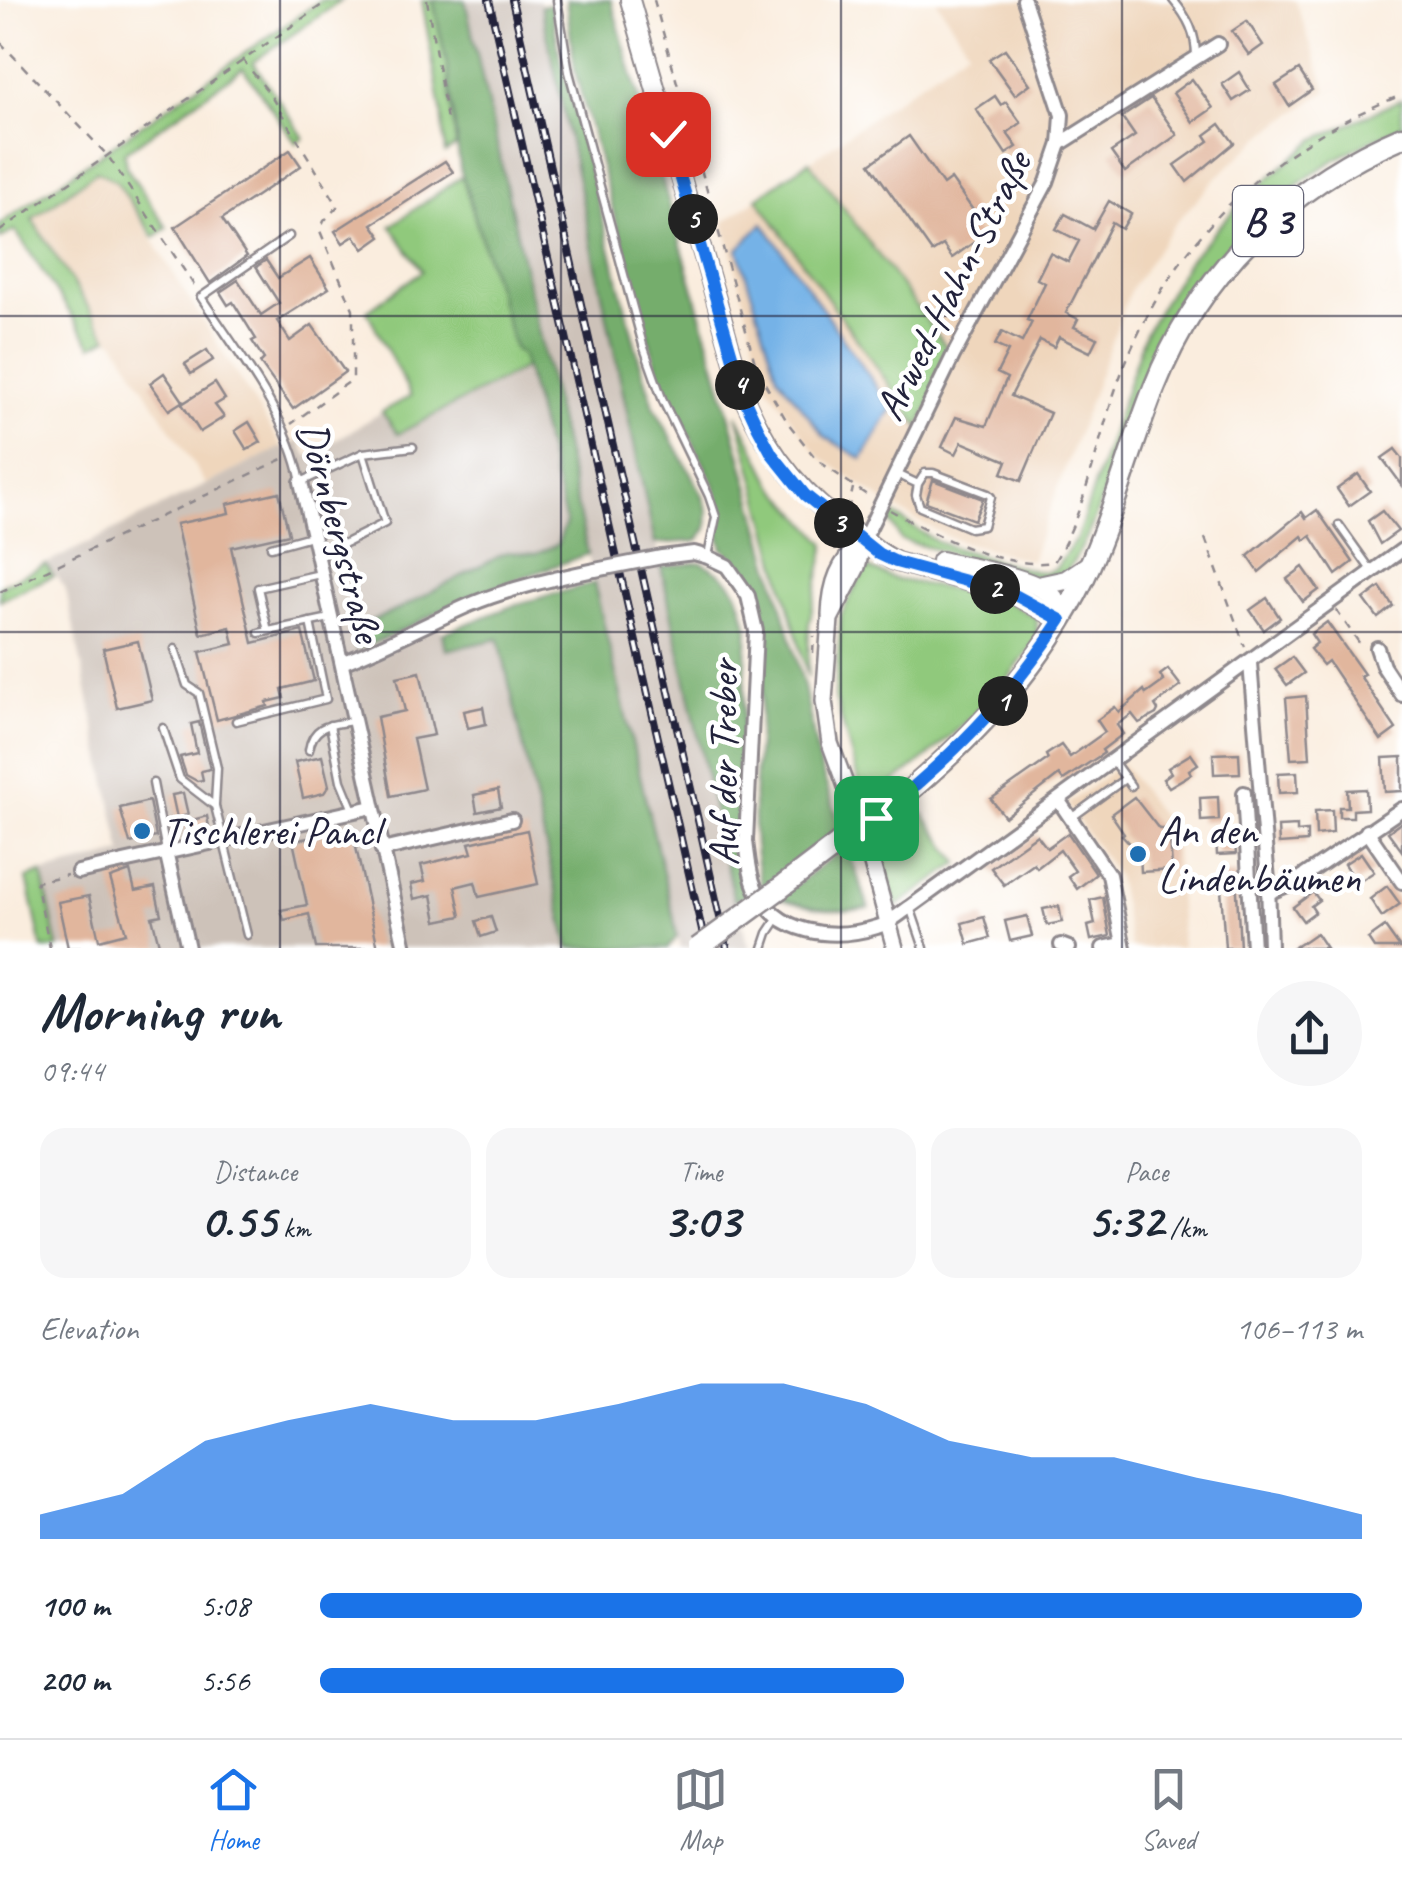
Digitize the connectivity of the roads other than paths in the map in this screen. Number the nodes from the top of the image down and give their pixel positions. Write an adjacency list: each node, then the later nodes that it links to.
1 (556, 0): 21 (lane)
2 (630, 0): 17 (main road)
3 (1024, 0): 8 (street, Arwed-Hahn-Straße)
4 (1173, 0): 6 (lane)
5 (1218, 44): 6 (street)
6 (1196, 58): 8 (street)
7 (1402, 137): 22 (main road, B 3)
8 (1060, 144): 12 (street, Arwed-Hahn-Straße)
9 (289, 236): 13 (lane, Dörnbergstraße)
10 (413, 447): 11 (lane)
11 (363, 453): 13 (lane); 20 (lane)
12 (896, 473): 14 (lane); 17 (street, Arwed-Hahn-Straße)
13 (301, 482): 16 (street, Dörnbergstraße)
14 (918, 484): 14 (lane)
15 (1339, 525): 23 (lane)
16 (313, 536): 18 (lane); 20 (street, Dörnbergstraße)
17 (864, 539): 25 (main road); 27 (main road); 64 (street)
18 (271, 547)
19 (1402, 550): 23 (street, Auf der Treber)
20 (318, 557): 24 (street, Dörnbergstraße)
21 (708, 557): 34 (street, bridge); 63 (street, Auf der Treber)
22 (1087, 566): 25 (main road); 27 (main road, B 3)
23 (1372, 571): 33 (street, Auf der Treber)
24 (321, 574): 26 (street, Dörnbergstraße); 29 (lane)
25 (1038, 586): 27 (main road)
26 (331, 618): 28 (lane); 34 (street, Dörnbergstraße)
27 (1061, 620): 69 (main road, B 3, bridge)
28 (310, 622): 29 (lane); 37 (lane)
29 (268, 631): 30 (lane)
30 (258, 634)
31 (1377, 648): 36 (street)
32 (175, 649): 49 (lane)
33 (1250, 662): 43 (street, Auf der Treber); 61 (street)
34 (342, 663): 35 (street, Dörnbergstraße)
35 (348, 690): 37 (lane); 39 (street, Dörnbergstraße)
36 (1402, 694)
37 (326, 695): 38 (lane)
38 (236, 721)
39 (354, 721): 40 (lane); 50 (street, Dörnbergstraße)
40 (330, 725): 42 (lane); 52 (lane)
41 (163, 728): 49 (lane)
42 (309, 750)
43 (1114, 761): 44 (lane); 48 (street, Auf der Treber)
44 (1126, 778): 46 (lane); 53 (lane)
45 (153, 783): 58 (lane)
46 (1131, 786)
47 (1244, 794): 74 (street)
48 (1059, 801): 53 (street); 62 (street, Auf der Treber)
49 (215, 806): 56 (lane)
50 (373, 807): 52 (street); 57 (street, Dörnbergstraße)
51 (1402, 809): 55 (street)
52 (354, 811): 56 (street)
53 (1070, 818): 66 (street)
54 (512, 820): 57 (street)
55 (1368, 831): 60 (street); 61 (street)
56 (226, 837): 58 (street); 65 (lane)
57 (382, 850): 68 (street, Dörnbergstraße)
58 (166, 851): 59 (street); 67 (street)
59 (78, 872)
60 (1402, 882)
61 (1268, 893): 75 (street)
62 (910, 907): 64 (street, Auf der Treber); 72 (lane)
63 (779, 917): 64 (street, Auf der Treber); 70 (lane)
64 (887, 922): 71 (street)
65 (248, 934)
66 (1123, 946): 73 (street)
67 (188, 948)
68 (404, 948)
69 (698, 948)
70 (763, 948)
71 (894, 948)
72 (924, 948)
73 (1103, 948)
74 (1253, 948)
75 (1270, 948)

